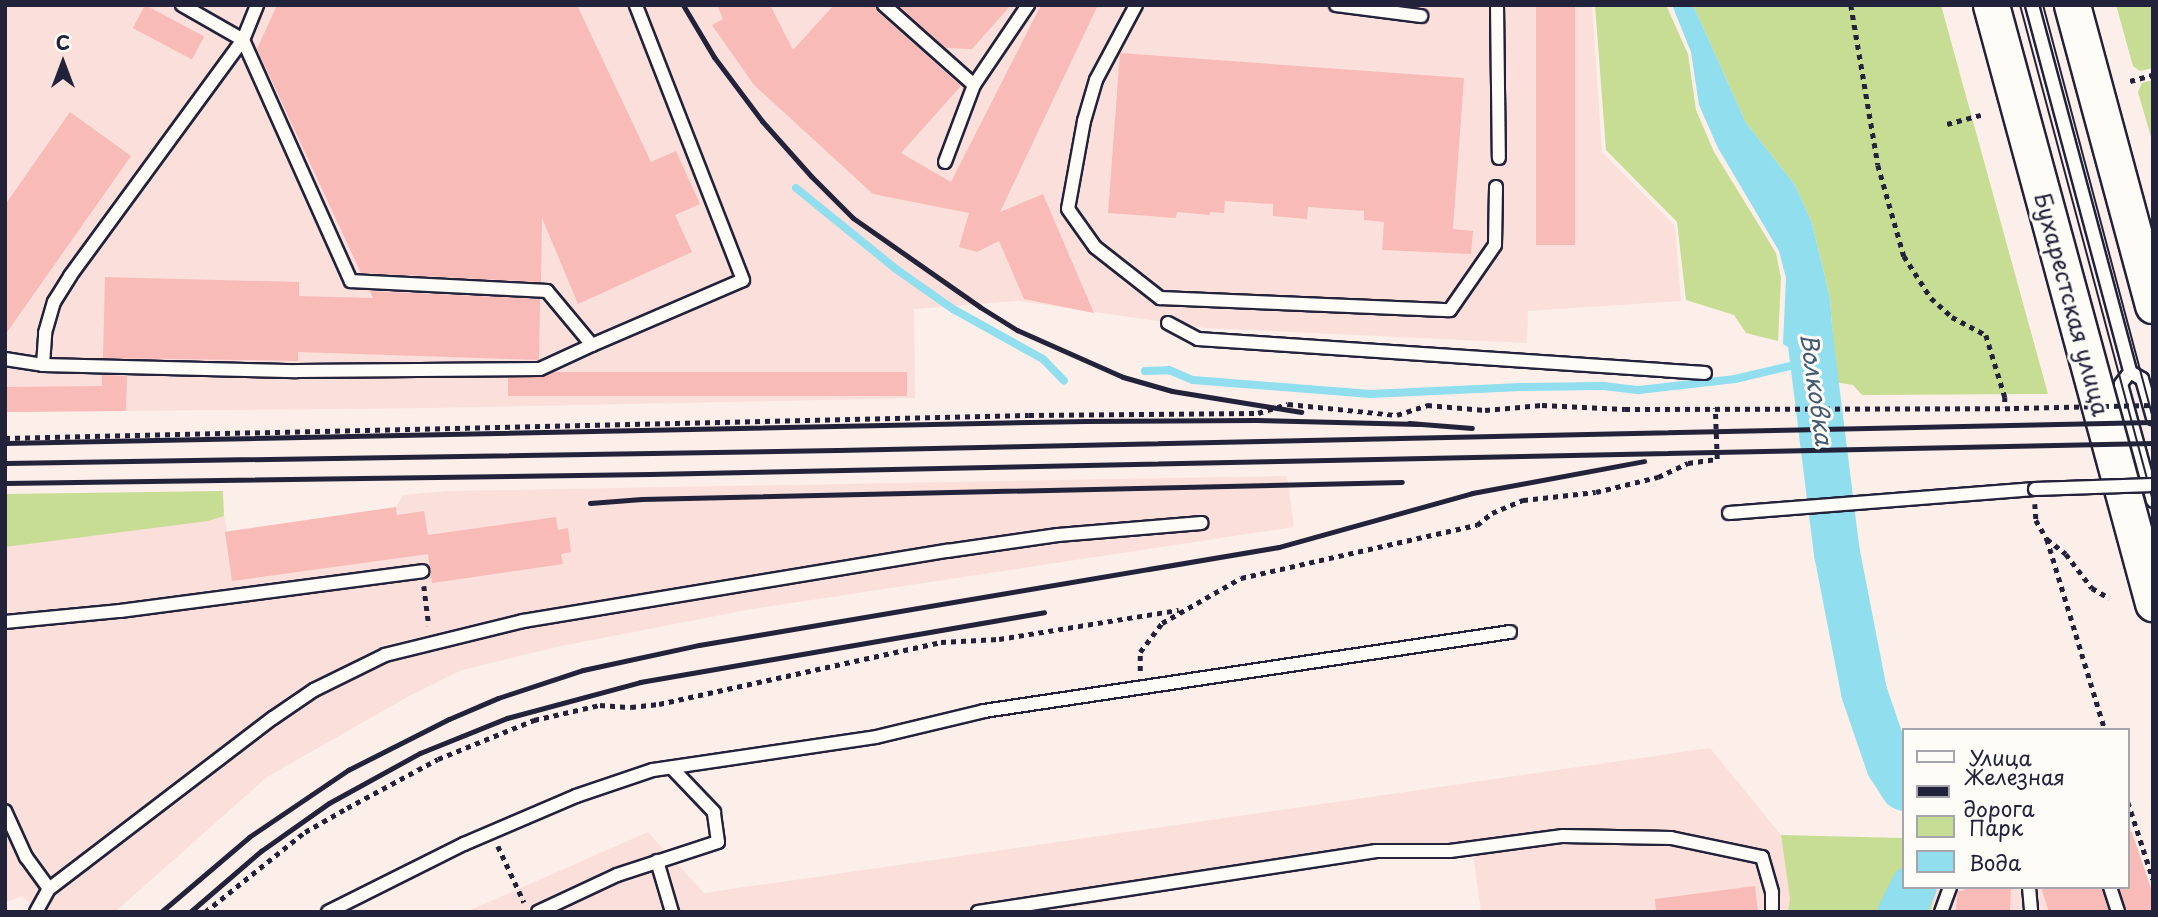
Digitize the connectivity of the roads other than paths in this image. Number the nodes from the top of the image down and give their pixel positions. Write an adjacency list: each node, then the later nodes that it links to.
1 (182, 5): 14 (lane)
2 (257, 5): 14 (lane)
3 (636, 5): 22 (lane)
4 (884, 5): 16 (lane)
5 (1028, 5): 16 (lane)
6 (1136, 5): 19 (lane)
7 (1336, 5): 13 (lane)
8 (1497, 5): 17 (lane)
9 (1991, 5): 33 (main road, Бухарестская улица)
10 (2032, 5): 25 (lane)
11 (2072, 5): 15 (main road)
12 (2087, 5): 15 (main road)
13 (1421, 16)
14 (243, 40): 22 (lane); 24 (lane)
15 (2094, 77): 20 (main road)
16 (974, 85): 18 (lane)
17 (1499, 158)
18 (945, 162)
19 (1496, 187)
20 (2153, 305)
21 (1168, 323): 26 (lane)
22 (592, 345): 24 (lane)
23 (5, 359): 24 (lane)
24 (43, 365)
25 (2130, 372): 27 (lane); 29 (lane)
26 (1705, 373)
27 (2153, 418)
28 (2153, 485): 30 (lane, bridge)
29 (2153, 501)
30 (1729, 513)
31 (1201, 523): 39 (lane)
32 (422, 571): 34 (lane)
33 (2153, 603)
34 (5, 622)
35 (1510, 632): 36 (lane)
36 (672, 768): 38 (lane); 44 (lane)
37 (5, 811): 39 (lane)
38 (657, 862): 45 (lane); 46 (lane)
39 (49, 889): 43 (lane)
40 (1949, 889): 49 (lane)
41 (2029, 889): 50 (lane)
42 (2111, 889): 51 (lane)
43 (36, 912)
44 (328, 912)
45 (538, 912)
46 (672, 912)
47 (978, 912): 48 (lane)
48 (1772, 912)
49 (1941, 912)
50 (2031, 912)
51 (2118, 912)

